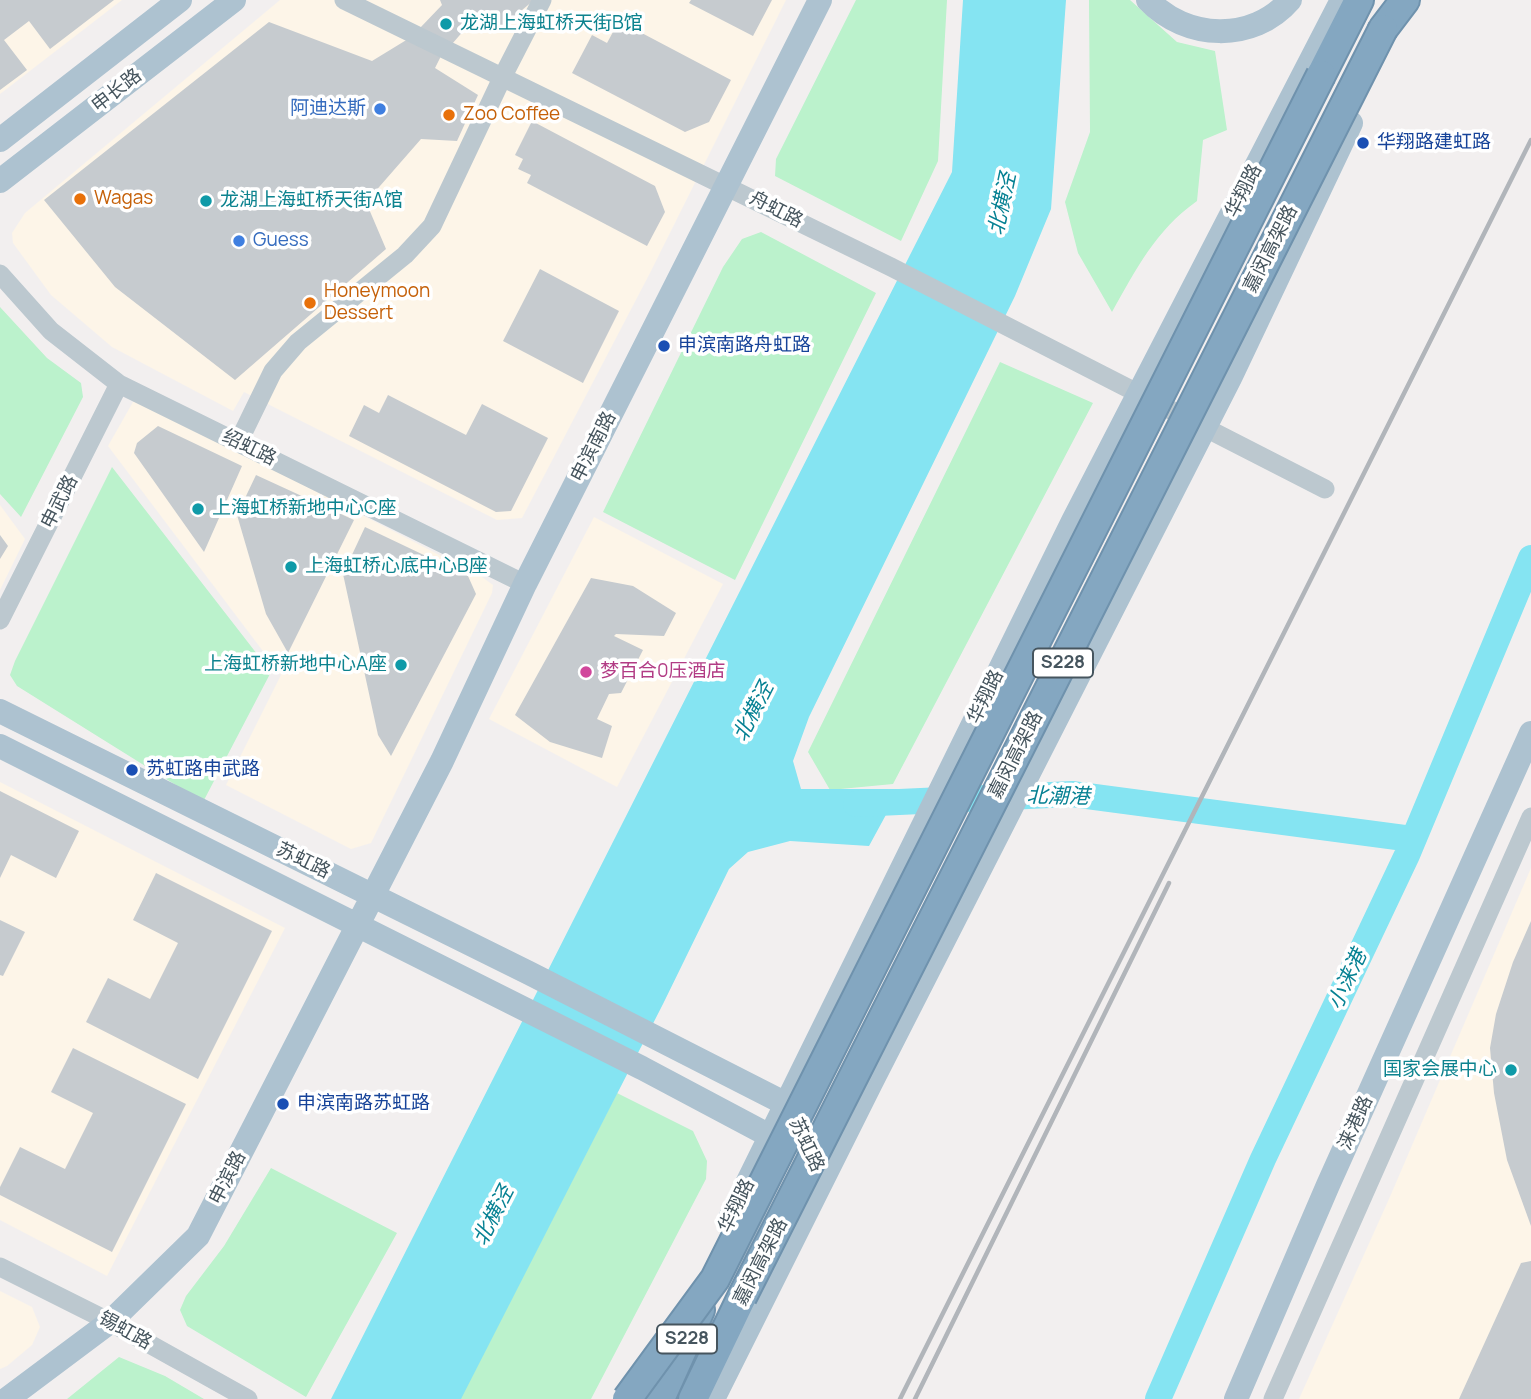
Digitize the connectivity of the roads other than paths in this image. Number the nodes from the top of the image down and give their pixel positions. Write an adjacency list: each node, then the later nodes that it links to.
1 (180, 0): 16 (main road, 申长路)
2 (234, 0): 17 (main road, 申长路)
3 (344, 0): 15 (street, 舟虹路)
4 (542, 0): 15 (street)
5 (820, 0): 18 (main road, 申滨南路)
6 (1148, 0): 7 (main road)
7 (1290, 0)
8 (1343, 0): 14 (highway); 21 (main road, 华翔路)
9 (1359, 0): 14 (highway, 嘉闵高架路 / S228)
10 (1397, 0): 13 (highway, 嘉闵高架路 / S228)
11 (1405, 0): 13 (highway)
12 (1412, 0): 22 (main road)
13 (1383, 29): 38 (highway, 嘉闵高架路 / S228, bridge)
14 (1321, 75): 37 (highway, 嘉闵高架路 / S228, bridge)
15 (503, 76): 18 (street, 舟虹路); 23 (street)
16 (0, 140)
17 (0, 181)
18 (726, 185): 21 (street, 舟虹路); 25 (main road, 申滨南路)
19 (0, 274): 20 (street, 绍虹路)
20 (119, 384): 23 (street, 绍虹路); 26 (street, 申武路)
21 (1139, 394): 22 (street, 舟虹路); 33 (main road, 华翔路)
22 (1205, 426): 24 (street, 舟虹路); 35 (main road)
23 (238, 443): 25 (street, 绍虹路)
24 (1325, 489)
25 (525, 584): 31 (main road, 申滨南路)
26 (0, 620)
27 (0, 711): 31 (main road, 苏虹路)
28 (1531, 733): 47 (main road, 涞港路)
29 (0, 746): 32 (main road, 苏虹路)
30 (1531, 817): 48 (street)
31 (372, 895): 32 (main road, 申滨路); 33 (main road, 苏虹路)
32 (356, 926): 34 (main road, 苏虹路); 39 (main road, 申滨路)
33 (786, 1104): 34 (main road, 华翔路); 35 (main road, 苏虹路)
34 (770, 1136): 35 (main road, 苏虹路); 43 (main road, 华翔路)
35 (822, 1179): 46 (main road)
36 (0, 1267): 39 (street, 锡虹路)
37 (715, 1279): 42 (highway, bridge); 44 (highway, 嘉闵高架路 / S228, bridge)
38 (742, 1297): 45 (highway, 嘉闵高架路 / S228); 46 (highway)
39 (110, 1322): 40 (main road, 申滨路); 41 (street, 锡虹路)
40 (7, 1399)
41 (248, 1399)
42 (627, 1399)
43 (642, 1399)
44 (660, 1399)
45 (693, 1399)
46 (713, 1399)
47 (1236, 1399)
48 (1273, 1399)

